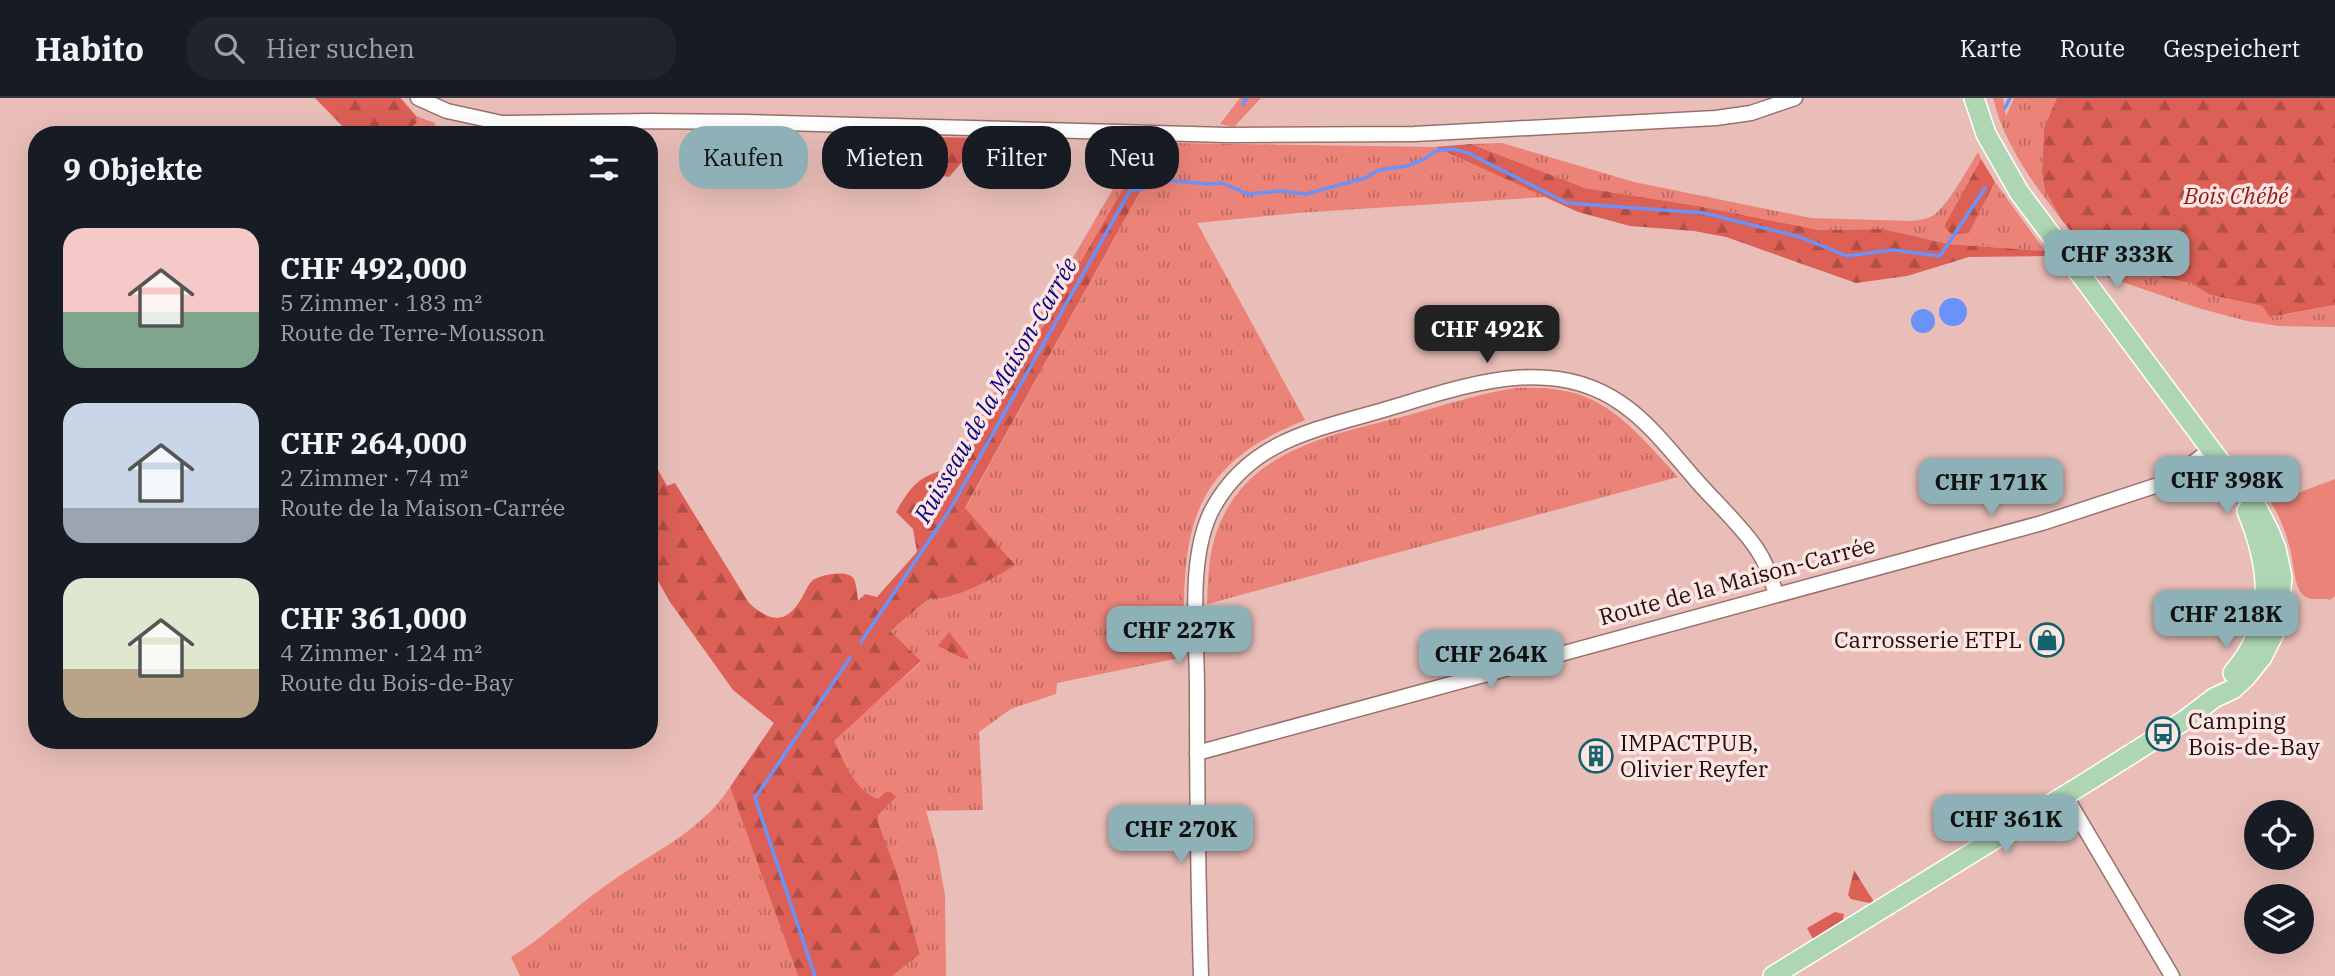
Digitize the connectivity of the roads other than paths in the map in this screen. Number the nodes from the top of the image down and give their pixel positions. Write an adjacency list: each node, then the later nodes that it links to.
1 (418, 98): 2 (street)
2 (1795, 98)
3 (1974, 98): 4 (main road)
4 (2211, 449): 5 (street, Route de la Maison-Carrée); 7 (main road)
5 (1776, 594): 6 (street, Route de la Maison-Carrée); 6 (street)
6 (1197, 753): 8 (street)
7 (2065, 795): 9 (main road); 10 (street)
8 (1201, 976)
9 (1773, 976)
10 (2172, 976)

